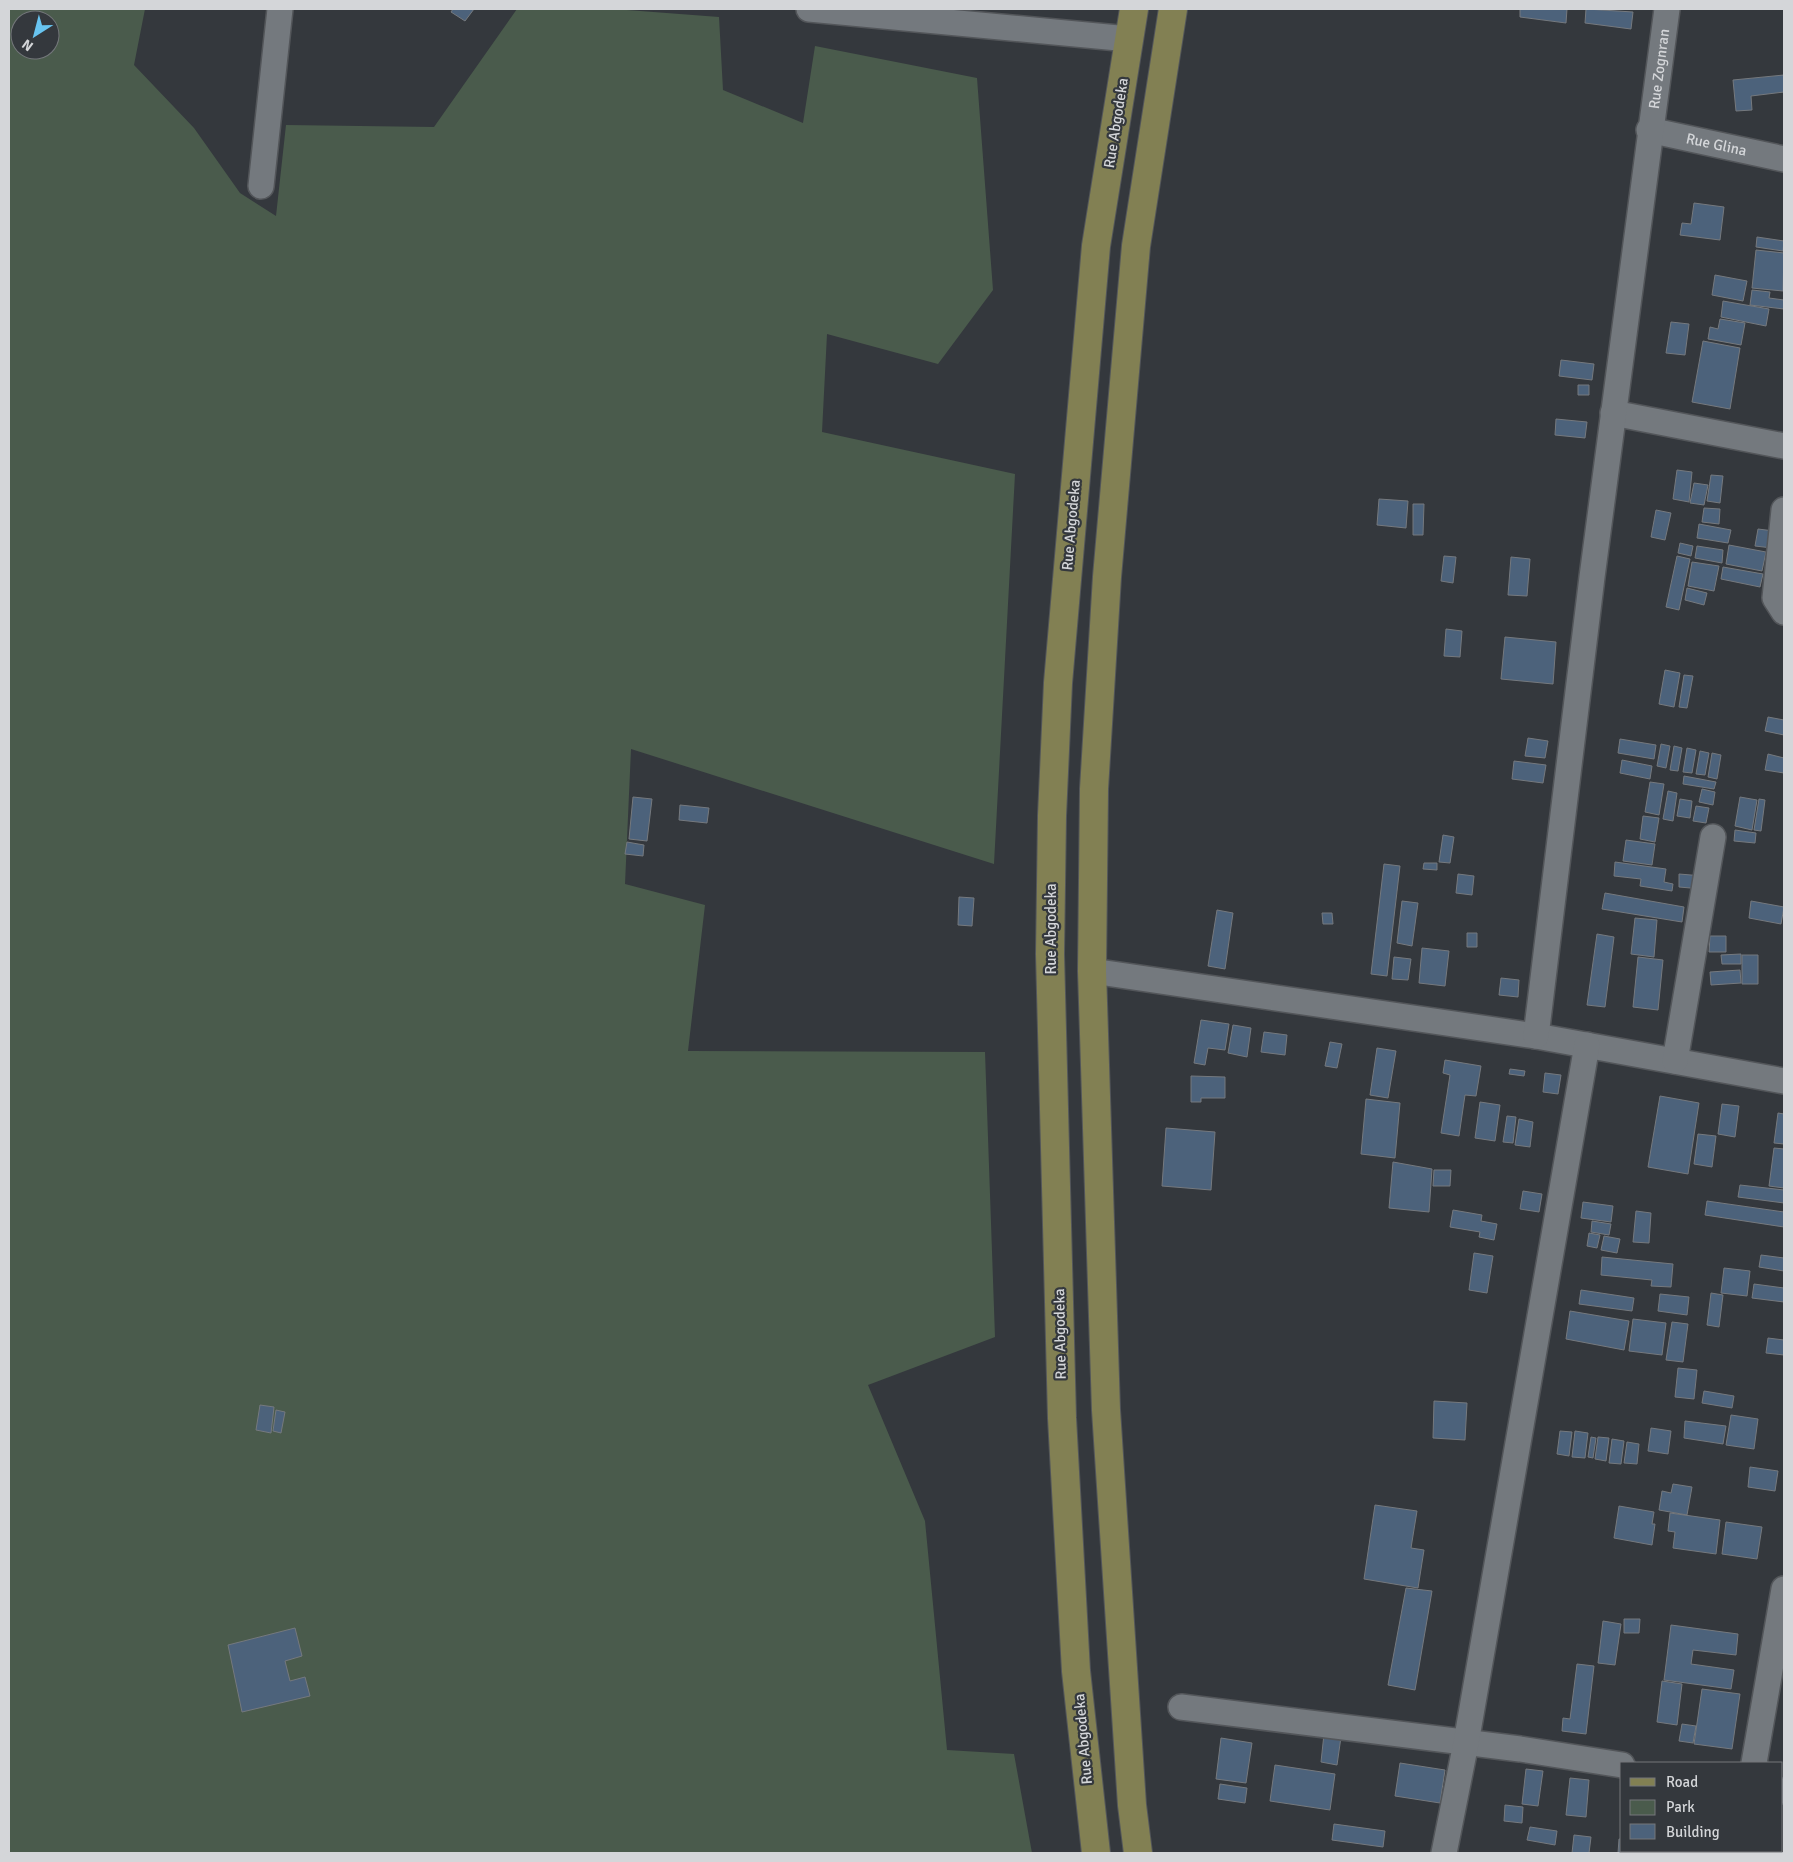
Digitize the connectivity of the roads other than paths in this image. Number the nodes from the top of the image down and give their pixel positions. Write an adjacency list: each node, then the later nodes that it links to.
1 (280, 9): 10 (street)
2 (809, 9): 6 (street)
3 (1134, 9): 7 (main road, Rue Abgodeka)
4 (1173, 9): 16 (main road)
5 (1667, 9): 8 (street, Rue Zognran)
6 (853, 12): 7 (street)
7 (1129, 39): 26 (main road, Rue Abgodeka)
8 (1649, 130): 9 (street, Rue Glina); 11 (street, Rue Zognran)
9 (1784, 159)
10 (261, 186)
11 (1613, 413): 12 (street); 17 (street, Rue Zognran)
12 (1784, 446)
13 (1784, 510): 14 (street)
14 (1784, 612)
15 (1713, 837): 19 (street)
16 (1092, 972): 17 (street); 27 (main road)
17 (1536, 1036): 18 (street)
18 (1587, 1045): 19 (street); 23 (street)
19 (1675, 1061): 20 (street)
20 (1784, 1081)
21 (1784, 1589): 24 (street)
22 (1181, 1707): 23 (street)
23 (1466, 1743): 25 (street); 28 (street)
24 (1754, 1762)
25 (1620, 1765)
26 (1096, 1853)
27 (1138, 1853)
28 (1444, 1853)

